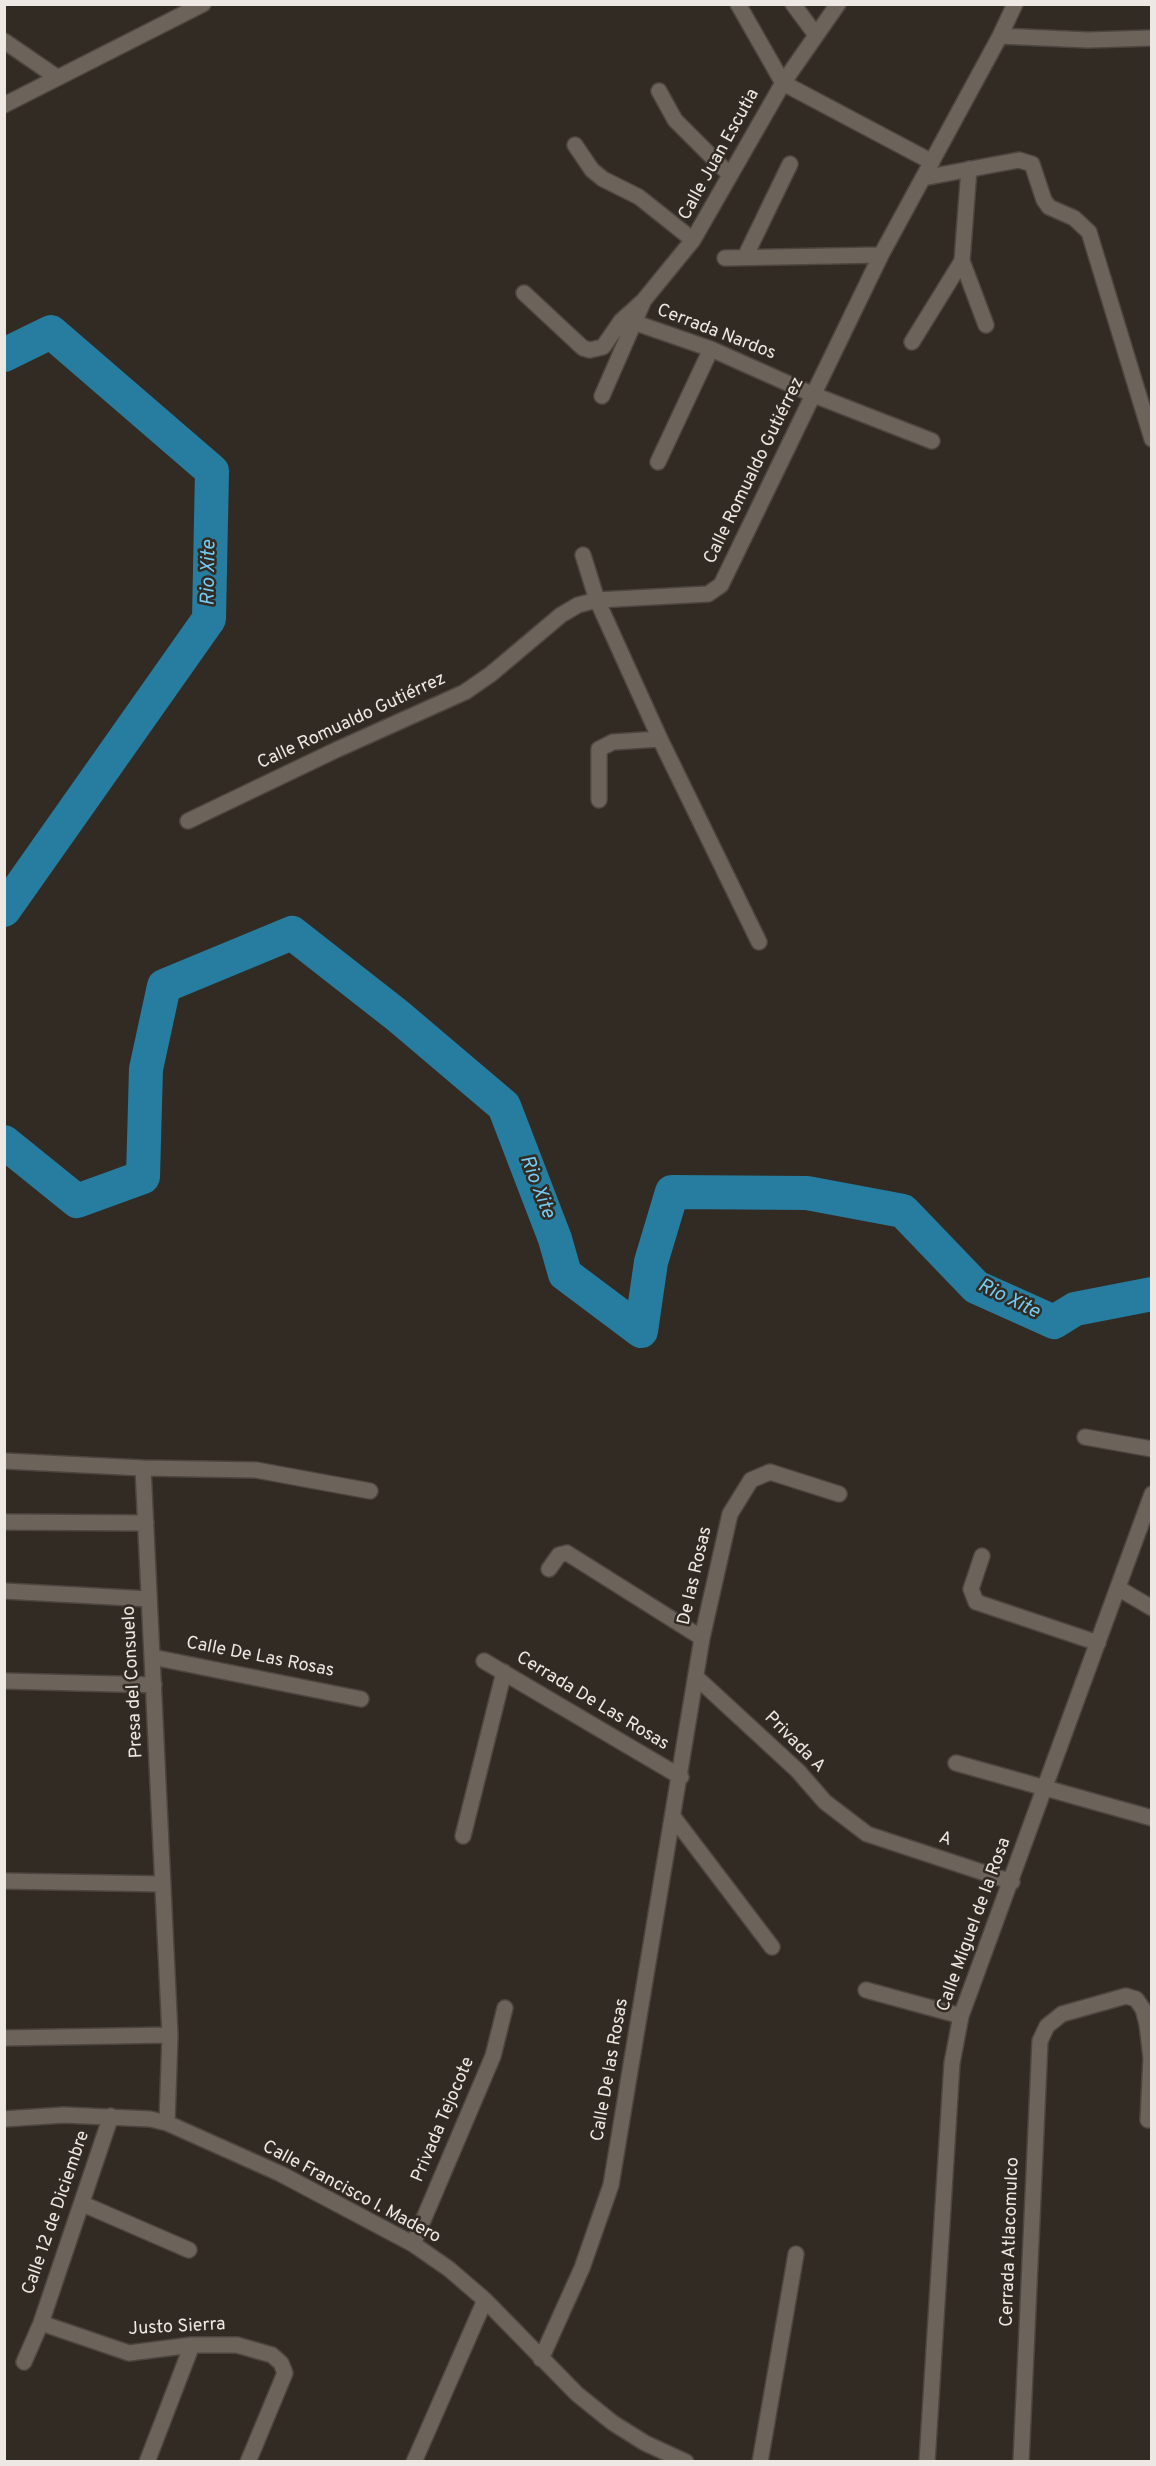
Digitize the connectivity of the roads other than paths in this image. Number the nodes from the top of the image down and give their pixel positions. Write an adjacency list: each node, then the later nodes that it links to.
1 (203, 4): 10 (street)
2 (738, 4): 11 (street)
3 (793, 4): 6 (street)
4 (838, 4): 6 (street, Calle Juan Escutia)
5 (1015, 4): 7 (street, Calle Romualdo Gutiérrez)
6 (816, 35): 11 (street, Calle Juan Escutia)
7 (1000, 36): 8 (street); 15 (street, Calle Romualdo Gutiérrez)
8 (1152, 38)
9 (4, 41): 10 (street)
10 (58, 78): 13 (street)
11 (783, 83): 15 (street); 18 (street, Calle Juan Escutia)
12 (659, 91): 18 (street)
13 (4, 105)
14 (575, 145): 20 (street)
15 (932, 162): 19 (street, Calle Romualdo Gutiérrez)
16 (790, 164): 22 (street)
17 (969, 169): 19 (street); 24 (street); 33 (street)
18 (729, 174): 20 (street, Calle Juan Escutia)
19 (923, 178): 21 (street, Calle Romualdo Gutiérrez)
20 (693, 240): 26 (street, Calle Juan Escutia)
21 (881, 255): 22 (street); 31 (street, Calle Romualdo Gutiérrez)
22 (745, 257): 23 (street)
23 (725, 258)
24 (962, 261): 28 (street); 29 (street)
25 (524, 293): 26 (street)
26 (644, 300): 27 (street, Calle Juan Escutia)
27 (636, 323): 30 (street, Cerrada Nardos); 32 (street, Calle Juan Escutia)
28 (986, 325)
29 (912, 342)
30 (711, 349): 31 (street, Cerrada Nardos); 35 (street)
31 (814, 395): 34 (street, Cerrada Nardos); 37 (street, Calle Romualdo Gutiérrez)
32 (602, 396)
33 (1152, 439)
34 (932, 441)
35 (658, 462)
36 (583, 555): 37 (street)
37 (597, 600): 38 (street); 40 (street, Calle Romualdo Gutiérrez)
38 (660, 739): 39 (street); 41 (street)
39 (599, 800)
40 (188, 821)
41 (759, 942)
42 (1085, 1437): 43 (street)
43 (1152, 1449)
44 (4, 1461): 45 (street)
45 (142, 1468): 46 (street); 50 (street, Presa del Consuelo)
46 (370, 1491)
47 (839, 1494): 57 (street, De las Rosas)
48 (1152, 1494): 53 (street, Calle Miguel de la Rosa)
49 (4, 1522): 50 (street)
50 (146, 1523): 55 (street, Presa del Consuelo)
51 (982, 1556): 58 (street)
52 (549, 1569): 57 (street)
53 (1118, 1588): 56 (street); 58 (street, Calle Miguel de la Rosa)
54 (4, 1592): 55 (street)
55 (149, 1599): 59 (street, Presa del Consuelo)
56 (1152, 1608)
57 (702, 1638): 62 (street, De las Rosas)
58 (1098, 1643): 68 (street, Calle Miguel de la Rosa)
59 (152, 1656): 64 (street, Presa del Consuelo); 65 (street, Calle De Las Rosas)
60 (484, 1661): 61 (street, Cerrada De Las Rosas)
61 (504, 1672): 67 (street, Cerrada De Las Rosas); 72 (street)
62 (696, 1677): 67 (street, De las Rosas); 71 (street, Privada A)
63 (4, 1681): 64 (street)
64 (154, 1685): 75 (street, Presa del Consuelo)
65 (361, 1699)
66 (956, 1763): 68 (street)
67 (681, 1777): 69 (street, Calle De las Rosas)
68 (1045, 1789): 70 (street); 74 (street, Calle Miguel de la Rosa)
69 (674, 1818): 76 (street); 94 (street, Calle De las Rosas)
70 (1152, 1818)
71 (867, 1834): 74 (street, A)
72 (463, 1836)
73 (4, 1881): 75 (street)
74 (1012, 1882): 79 (street, Calle Miguel de la Rosa)
75 (163, 1884): 80 (street, Presa del Consuelo)
76 (772, 1947)
77 (867, 1990): 79 (street)
78 (505, 2008): 88 (street, Privada Tejocote)
79 (962, 2016): 101 (street, Calle Miguel de la Rosa)
80 (170, 2035): 81 (street); 86 (street, Presa del Consuelo)
81 (4, 2038)
82 (1151, 2058): 85 (street); 102 (street, Cerrada Atlacomulco)
83 (111, 2116): 84 (street, Calle Francisco I. Madero); 86 (street, Calle Francisco I. Madero); 87 (street, Calle 12 de Diciembre)
84 (4, 2119)
85 (1148, 2120)
86 (167, 2123): 88 (street, Calle Francisco I. Madero)
87 (83, 2204): 89 (street); 92 (street, Calle 12 de Diciembre)
88 (413, 2244): 91 (street, Calle Francisco I. Madero)
89 (189, 2250)
90 (796, 2254): 100 (street)
91 (485, 2300): 94 (street, Calle Francisco I. Madero); 99 (street)
92 (41, 2323): 93 (street, Justo Sierra); 95 (street, Calle 12 de Diciembre)
93 (192, 2345): 97 (street); 98 (street, Justo Sierra)
94 (541, 2359): 96 (street, Calle Francisco I. Madero)
95 (24, 2361)
96 (678, 2460)
97 (147, 2462)
98 (248, 2462)
99 (414, 2462)
100 (760, 2462)
101 (927, 2462)
102 (1022, 2462)

